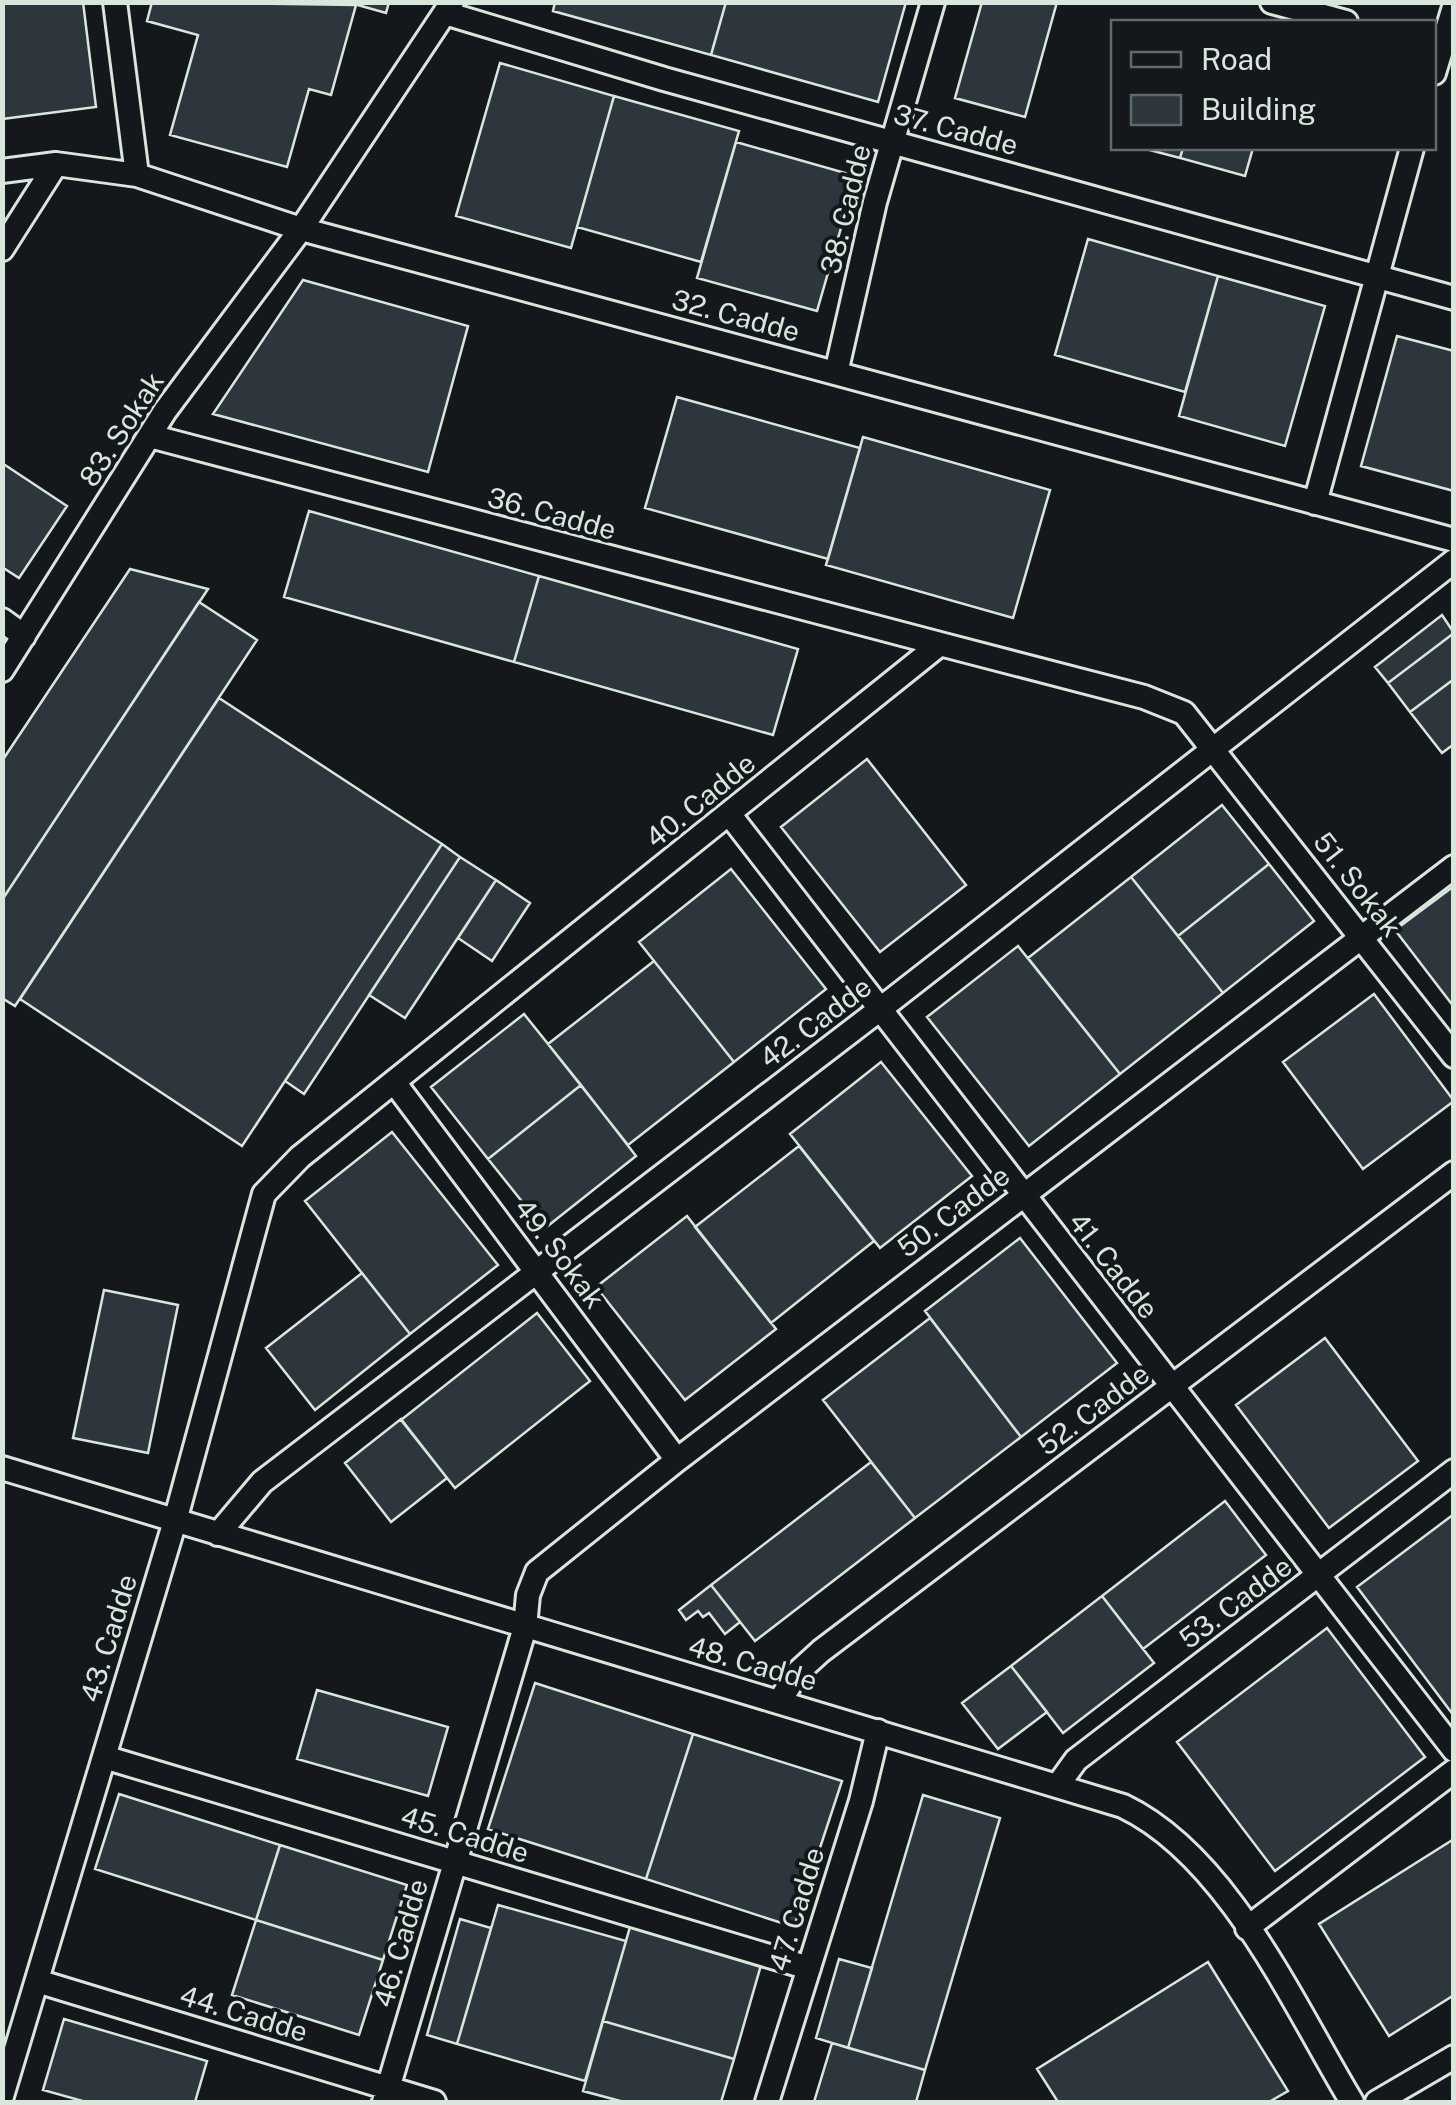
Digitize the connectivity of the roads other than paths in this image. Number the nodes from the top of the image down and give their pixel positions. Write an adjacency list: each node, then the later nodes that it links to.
1 (115, 2): 12 (street)
2 (933, 2): 8 (street, 38. Cadde)
3 (1272, 2): 6 (street)
4 (1454, 7): 7 (street)
5 (448, 8): 8 (street, 37. Cadde); 13 (street, 83. Sokak)
6 (1339, 20)
7 (1443, 49)
8 (892, 144): 15 (street, 37. Cadde); 17 (street, 38. Cadde)
9 (1411, 150): 15 (street)
10 (56, 164): 11 (street, 32. Cadde); 12 (street, 32. Cadde); 14 (street)
11 (2, 171)
12 (137, 175): 13 (street, 32. Cadde)
13 (301, 229): 17 (street, 32. Cadde); 18 (street, 83. Sokak)
14 (2, 248)
15 (1376, 277): 16 (street, 37. Cadde); 19 (street)
16 (1454, 298)
17 (836, 373): 19 (street, 32. Cadde)
18 (150, 436): 23 (street, 83. Sokak); 24 (street, 36. Cadde)
19 (1315, 504): 20 (street, 32. Cadde)
20 (1454, 540)
21 (1454, 560): 26 (street, 42. Cadde)
22 (2, 620): 23 (street)
23 (24, 636): 25 (street, 83. Sokak)
24 (940, 644): 26 (street); 27 (street, 40. Cadde)
25 (2, 670)
26 (1216, 748): 29 (street, 51. Sokak); 30 (street, 42. Cadde)
27 (730, 815): 30 (street, 41. Cadde); 32 (street, 40. Cadde)
28 (1454, 867): 29 (street, 50. Cadde)
29 (1363, 938): 31 (street, 51. Sokak); 35 (street, 50. Cadde)
30 (879, 1010): 35 (street, 41. Cadde); 36 (street, 42. Cadde)
31 (1454, 1056)
32 (394, 1082): 34 (street, 40. Cadde); 36 (street, 49. Sokak)
33 (1454, 1173): 37 (street, 52. Cadde)
34 (264, 1194): 41 (street, 43. Cadde)
35 (1022, 1196): 37 (street, 41. Cadde); 38 (street, 50. Cadde)
36 (537, 1272): 38 (street, 49. Sokak); 42 (street, 42. Cadde)
37 (1171, 1387): 43 (street, 41. Cadde); 45 (street, 52. Cadde)
38 (677, 1460): 44 (street, 50. Cadde)
39 (2, 1468): 41 (street, 48. Cadde)
40 (1454, 1472): 43 (street, 53. Cadde)
41 (175, 1520): 42 (street, 48. Cadde); 48 (street, 43. Cadde)
42 (218, 1534): 44 (street, 48. Cadde)
43 (1320, 1576): 47 (street, 41. Cadde); 50 (street, 53. Cadde)
44 (525, 1627): 45 (street, 48. Cadde); 51 (street, 46. Cadde)
45 (778, 1702): 46 (street, 48. Cadde)
46 (878, 1731): 50 (street, 48. Cadde); 53 (street, 47. Cadde)
47 (1454, 1750)
48 (104, 1757): 51 (street, 45. Cadde); 54 (street, 43. Cadde)
49 (1454, 1771): 52 (street)
50 (1058, 1785): 52 (street, 48. Cadde)
51 (455, 1863): 53 (street, 45. Cadde); 57 (street, 46. Cadde)
52 (1247, 1928): 60 (street, 48. Cadde)
53 (809, 1968): 59 (street, 47. Cadde)
54 (37, 1981): 56 (street, 43. Cadde); 57 (street, 44. Cadde)
55 (1454, 2057): 61 (street)
56 (2, 2096)
57 (387, 2096): 58 (street, 44. Cadde)
58 (434, 2102)
59 (768, 2102)
60 (1352, 2102)
61 (1377, 2102)

